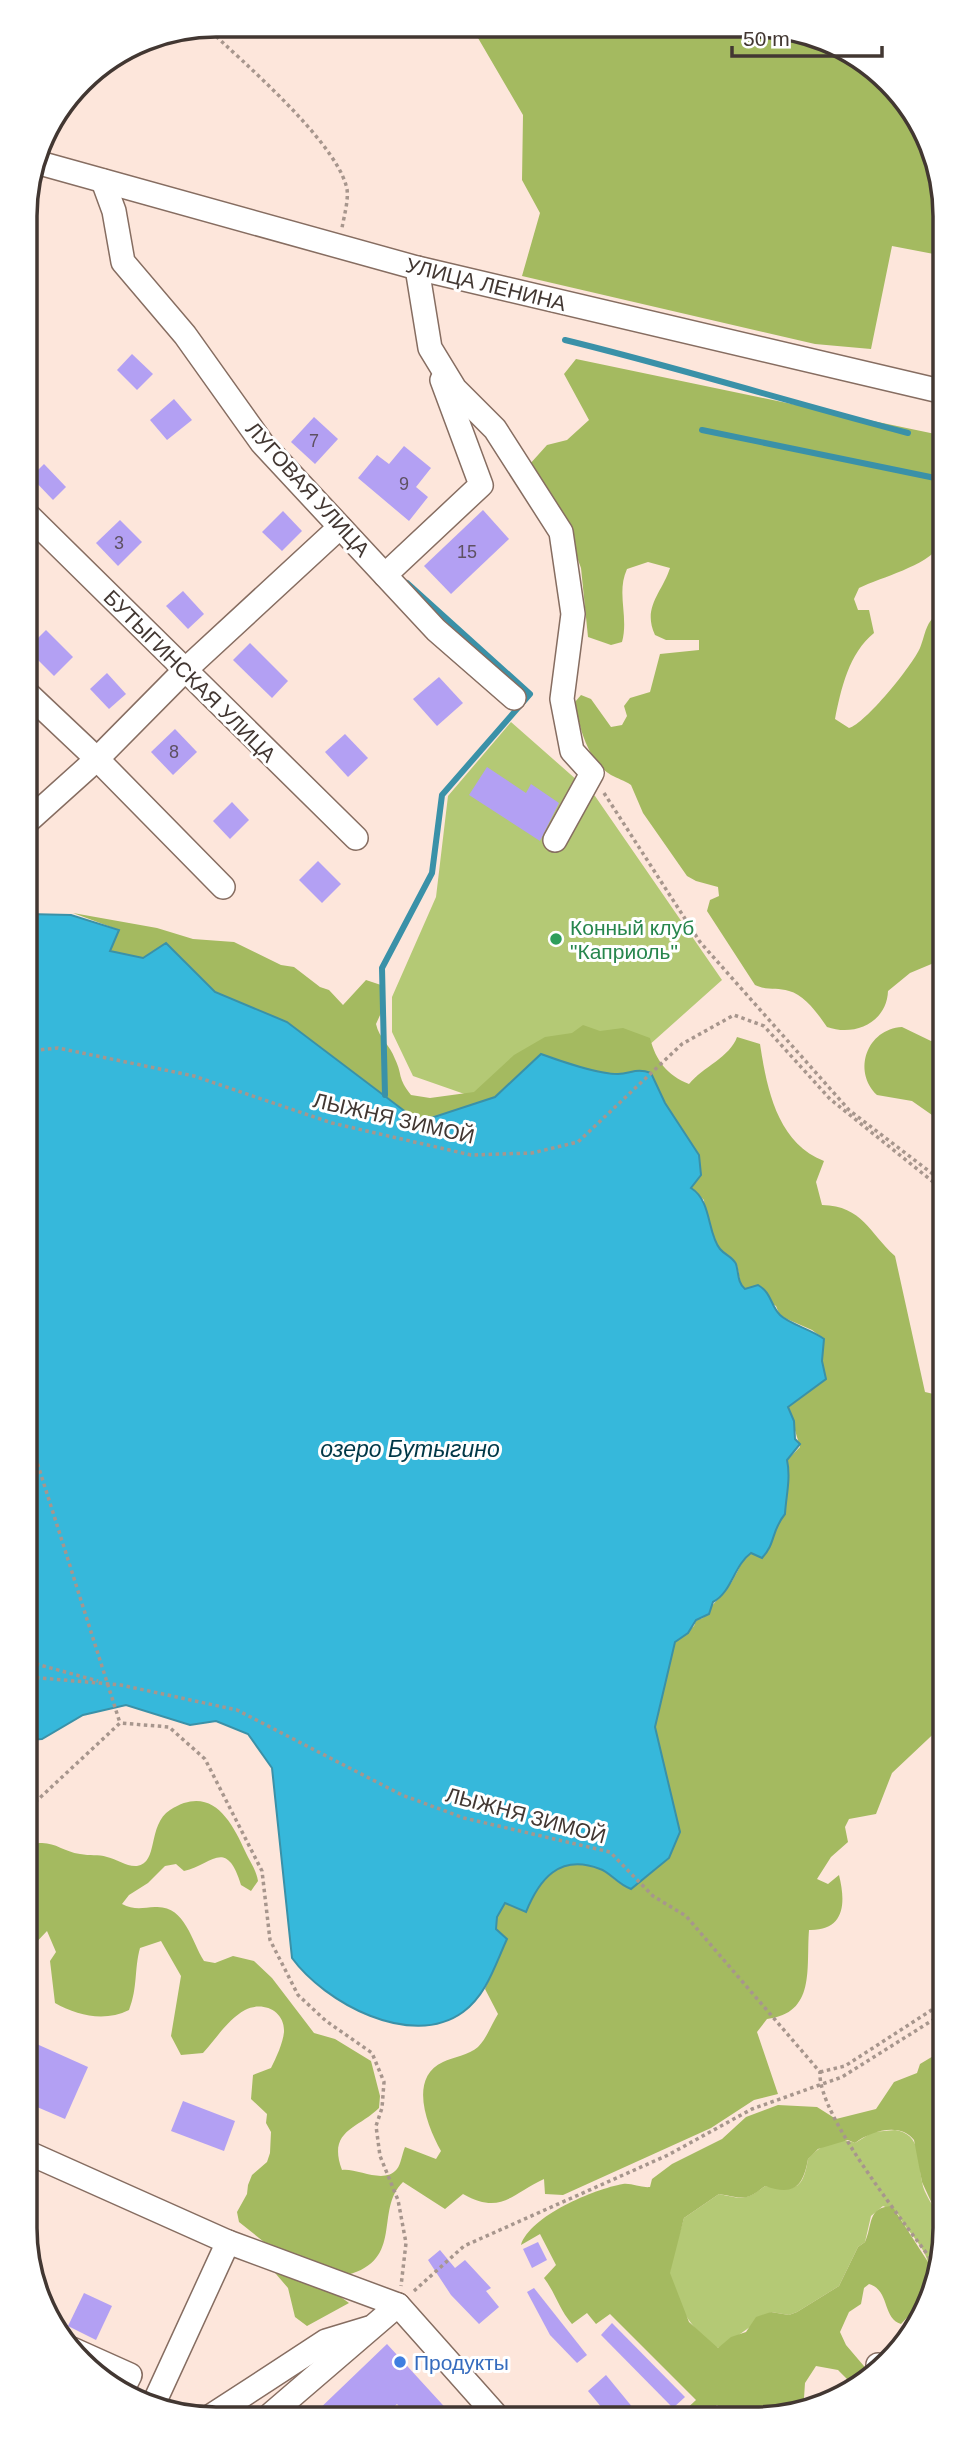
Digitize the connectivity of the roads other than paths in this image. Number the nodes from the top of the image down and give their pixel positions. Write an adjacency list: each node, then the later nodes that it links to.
1 (45, 164): 2 (street, УЛИЦА ЛЕНИНА)
2 (103, 181): 3 (street, УЛИЦА ЛЕНИНА); 7 (street, ЛУГОВАЯ УЛИЦА)
3 (418, 268): 4 (street); 5 (street, УЛИЦА ЛЕНИНА)
4 (430, 348): 8 (street); 15 (street)
5 (933, 389)
6 (37, 524): 9 (street, БУТЫГИНСКАЯ УЛИЦА)
7 (340, 527): 8 (street, ЛУГОВАЯ УЛИЦА); 9 (street)
8 (385, 575): 10 (street, ЛУГОВАЯ УЛИЦА)
9 (184, 671): 12 (street); 14 (street, БУТЫГИНСКАЯ УЛИЦА)
10 (514, 698)
11 (37, 702): 12 (street)
12 (97, 759): 13 (street); 16 (street)
13 (37, 813)
14 (356, 838)
15 (555, 840)
16 (223, 887)
17 (37, 2157): 18 (street)
18 (228, 2242): 19 (street); 23 (street)
19 (398, 2305): 20 (street); 26 (street)
20 (369, 2328): 24 (street); 25 (street)
21 (104, 2367): 22 (street)
22 (127, 2381)
23 (157, 2397)
24 (225, 2407)
25 (280, 2407)
26 (489, 2407)

